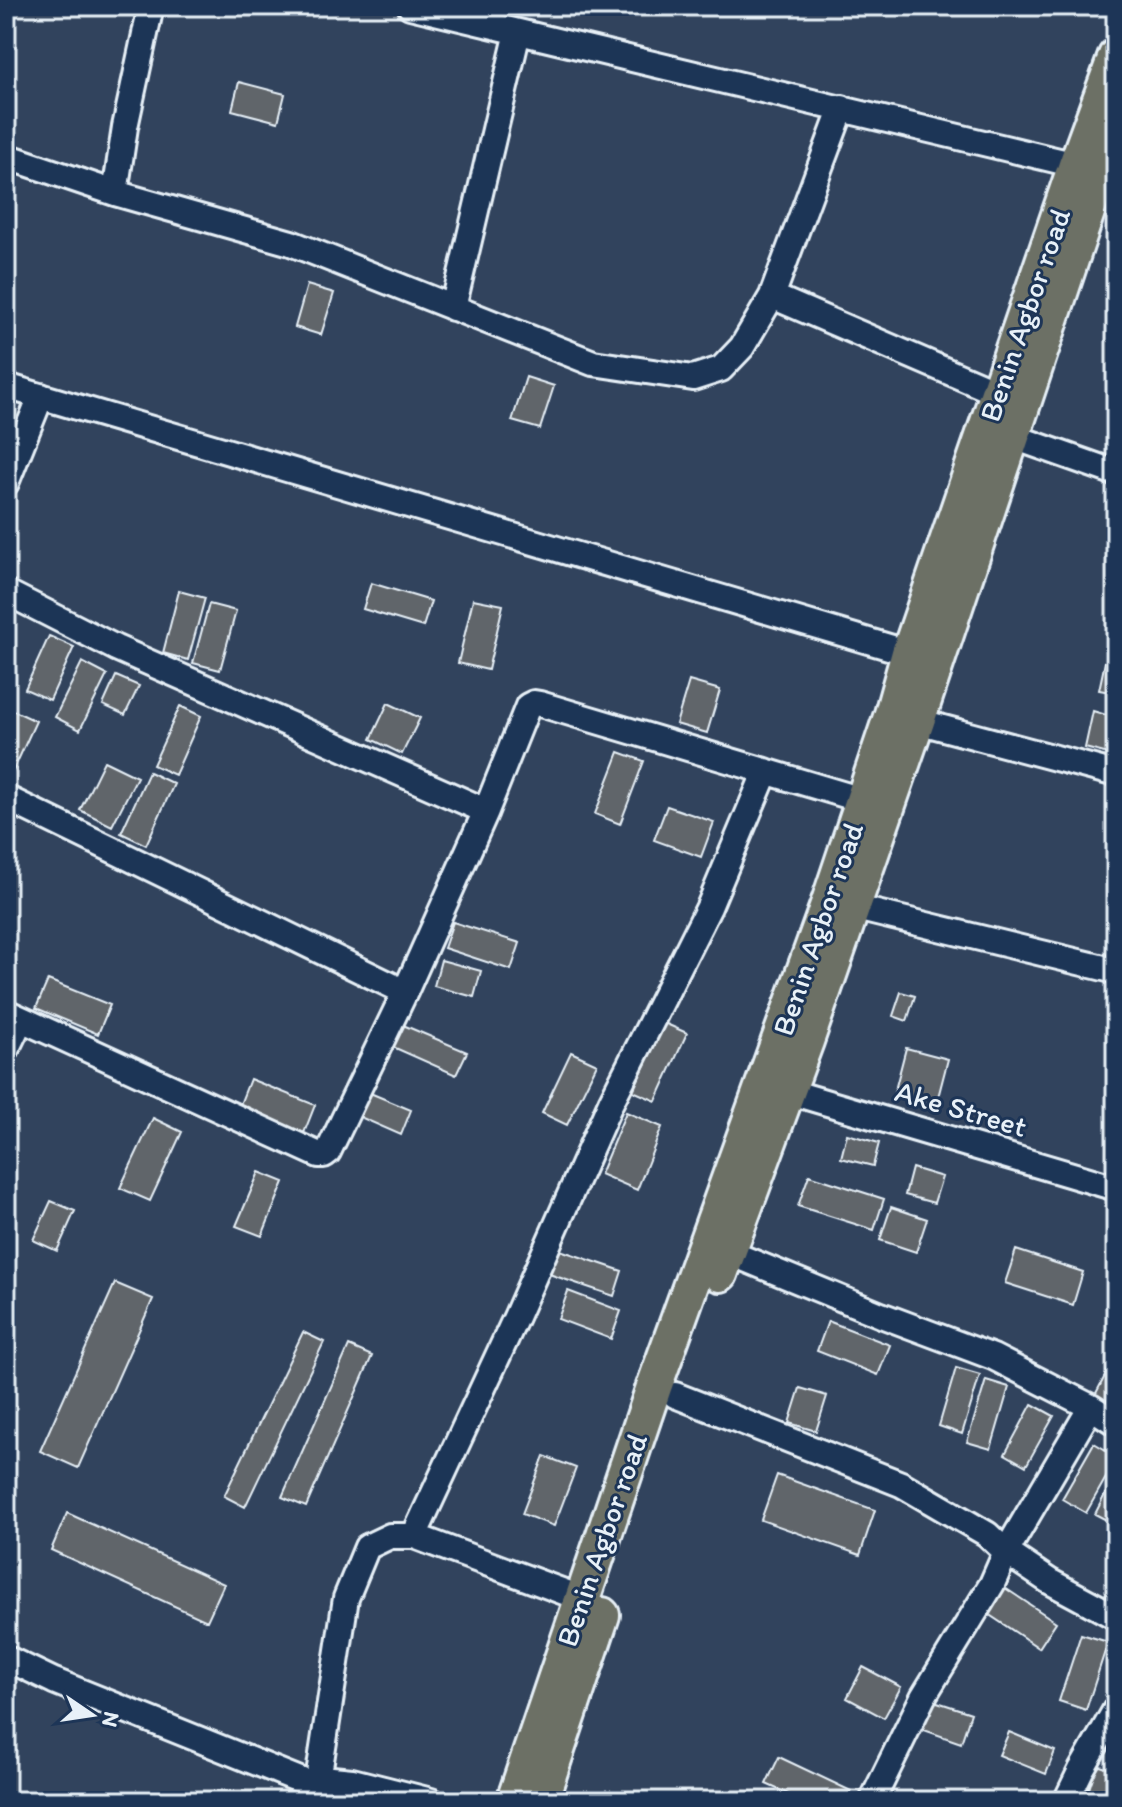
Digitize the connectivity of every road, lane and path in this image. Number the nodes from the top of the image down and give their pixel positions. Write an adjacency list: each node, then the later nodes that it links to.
1 (151, 6): 9 (street)
2 (410, 6): 3 (street)
3 (518, 32): 5 (street); 11 (street)
4 (1116, 56): 8 (highway, Benin Agbor road)
5 (842, 108): 8 (street); 10 (street)
6 (1116, 125): 15 (highway, Benin Agbor road)
7 (6, 156): 9 (street)
8 (1076, 165): 13 (highway, Benin Agbor road)
9 (115, 193): 11 (street)
10 (772, 296): 11 (street); 13 (street)
11 (453, 308)
12 (6, 386): 14 (street)
13 (998, 393): 19 (highway, Benin Agbor road)
14 (41, 396): 17 (street); 19 (street)
15 (1011, 436): 16 (street); 20 (highway, Benin Agbor road)
16 (1116, 473)
17 (6, 483)
18 (6, 592): 25 (street)
19 (909, 653): 24 (highway, Benin Agbor road)
20 (917, 721): 22 (street); 26 (highway, Benin Agbor road)
21 (766, 771): 24 (street); 25 (street); 37 (street)
22 (1116, 774)
23 (6, 798): 28 (street)
24 (862, 800): 39 (highway, Benin Agbor road)
25 (486, 811): 28 (street)
26 (852, 907): 27 (street); 31 (highway, Benin Agbor road)
27 (1116, 971)
28 (405, 992): 29 (street)
29 (14, 1015): 30 (street)
30 (6, 1050)
31 (787, 1091): 32 (street, Ake Street); 33 (highway, Benin Agbor road)
32 (1116, 1188)
33 (728, 1252): 34 (highway, Benin Agbor road); 35 (street)
34 (675, 1395): 38 (street); 46 (highway, Benin Agbor road)
35 (1091, 1407): 36 (street); 38 (street)
36 (1116, 1423)
37 (414, 1536): 39 (street); 43 (street)
38 (1006, 1552): 40 (street); 47 (street)
39 (583, 1599): 45 (highway, Benin Agbor road)
40 (1116, 1617)
41 (6, 1658): 43 (street)
42 (1116, 1709): 48 (street)
43 (313, 1794): 44 (street)
44 (431, 1801)
45 (514, 1801)
46 (540, 1801)
47 (872, 1801)
48 (1066, 1801)

